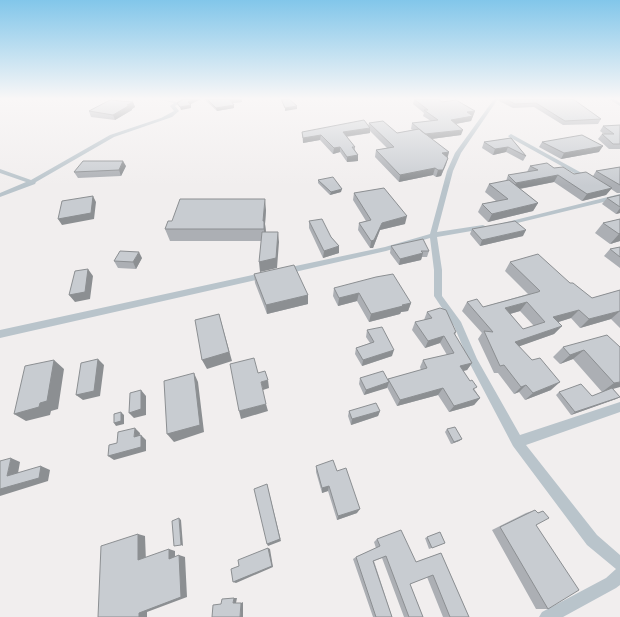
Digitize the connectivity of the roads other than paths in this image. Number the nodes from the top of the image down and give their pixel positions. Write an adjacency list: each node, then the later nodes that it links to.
1 (136, 128): 5 (street)
2 (475, 128): 11 (street)
3 (511, 136): 6 (street)
4 (0, 171): 5 (street)
5 (33, 183): 7 (street)
6 (596, 184)
7 (0, 196)
8 (615, 196): 9 (street)
9 (498, 225)
10 (489, 226): 11 (street)
11 (433, 235): 12 (street); 16 (street)
12 (281, 272)
13 (271, 274): 14 (street)
14 (0, 334)
15 (620, 407): 16 (street)
16 (516, 442): 17 (street)
17 (620, 564)
18 (620, 575): 19 (street)
19 (547, 617)

